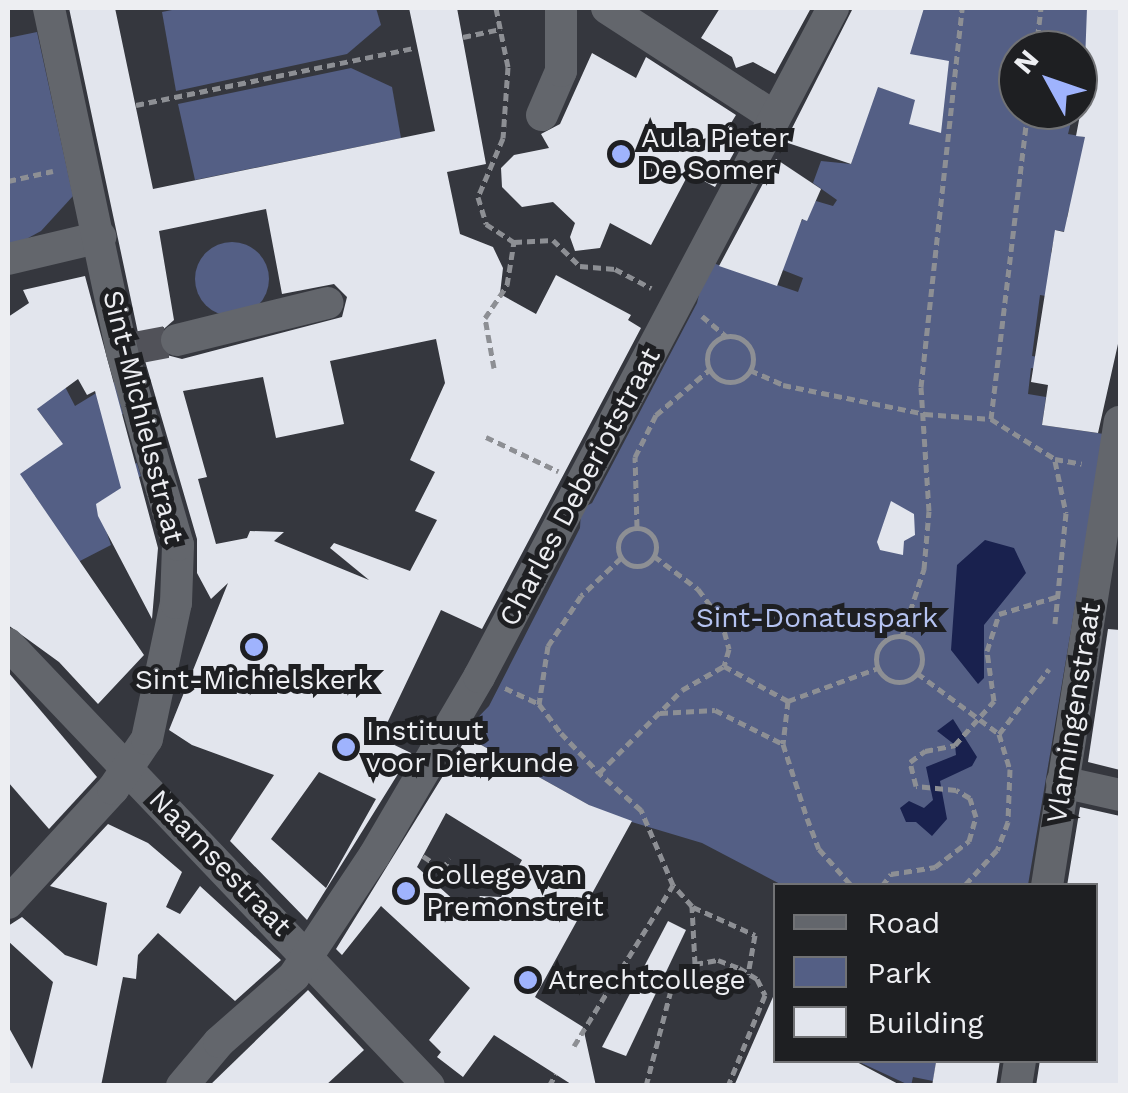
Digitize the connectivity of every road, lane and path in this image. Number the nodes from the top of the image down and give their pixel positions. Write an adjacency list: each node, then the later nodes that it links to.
1 (49, 8): 16 (street, Sint-Michielsstraat)
2 (496, 8): 7 (path)
3 (561, 8): 11 (street)
4 (608, 8): 12 (street)
5 (833, 8): 12 (street, Charles Deberiotstraat)
6 (962, 8): 27 (path)
7 (500, 30): 8 (path); 17 (path)
8 (463, 37)
9 (413, 48): 10 (path)
10 (136, 105)
11 (542, 115)
12 (775, 117): 33 (street, Charles Deberiotstraat)
13 (1026, 130): 28 (path)
14 (66, 168): 15 (path)
15 (8, 182)
16 (100, 238): 18 (street); 52 (street, Sint-Michielsstraat)
17 (514, 242): 19 (path); 24 (path)
18 (8, 259)
19 (659, 292)
20 (328, 303): 23 (street)
21 (692, 310): 22 (path)
22 (726, 336): 25 (path); 26 (path)
23 (177, 340)
24 (494, 368)
25 (709, 370): 26 (path); 34 (path)
26 (750, 370): 27 (path)
27 (924, 414): 28 (path); 39 (path)
28 (990, 419): 31 (path)
29 (1120, 422): 54 (street, Vlamingenstraat)
30 (486, 438): 33 (path)
31 (1055, 460): 32 (path); 37 (path)
32 (1098, 466)
33 (583, 484): 65 (street, Charles Deberiotstraat)
34 (637, 527): 35 (path); 36 (path)
35 (654, 556): 36 (path); 42 (path)
36 (621, 558): 47 (path)
37 (1059, 596): 38 (path); 49 (path)
38 (1054, 634)
39 (902, 636): 43 (path); 44 (path)
40 (8, 644): 52 (street, Naamsestraat)
41 (1051, 653): 50 (path)
42 (724, 666): 46 (path); 48 (path)
43 (878, 668): 44 (path); 46 (path)
44 (917, 673): 49 (path)
45 (499, 685): 47 (path)
46 (788, 701): 51 (path)
47 (539, 704): 53 (path)
48 (656, 714): 51 (path); 53 (path)
49 (978, 716): 50 (path); 59 (path)
50 (999, 734): 60 (path)
51 (783, 744): 58 (path)
52 (129, 769): 63 (street, Sint-Michielsstraat); 65 (street, Naamsestraat)
53 (599, 772): 62 (path)
54 (1062, 782): 55 (street); 61 (street, Vlamingenstraat)
55 (1120, 795)
56 (423, 856): 57 (path)
57 (450, 859)
58 (849, 883)
59 (884, 883)
60 (967, 883)
61 (1047, 883)
62 (673, 886): 64 (path); 68 (path)
63 (8, 903)
64 (692, 906): 66 (path); 67 (path)
65 (310, 956): 70 (street, Charles Deberiotstraat); 71 (street, Naamsestraat)
66 (695, 964): 67 (path); 73 (path)
67 (748, 974): 74 (path)
68 (574, 1046)
69 (556, 1074): 72 (path)
70 (182, 1086)
71 (429, 1086)
72 (549, 1086)
73 (646, 1086)
74 (728, 1086)

